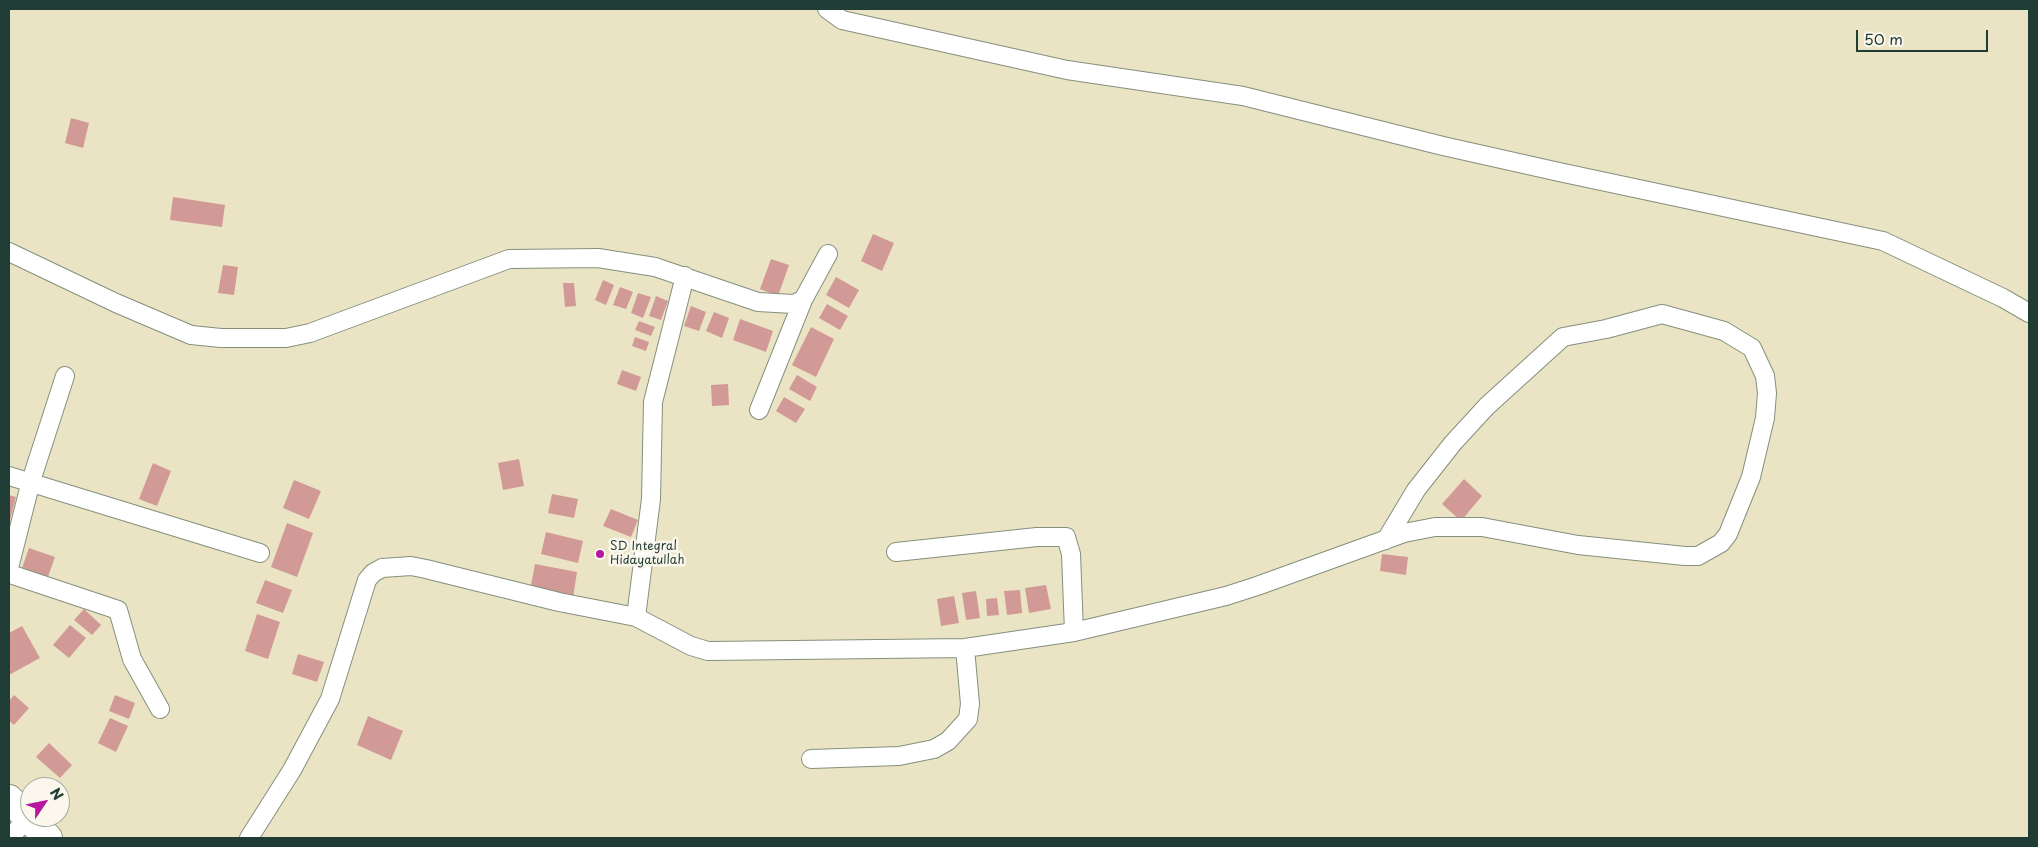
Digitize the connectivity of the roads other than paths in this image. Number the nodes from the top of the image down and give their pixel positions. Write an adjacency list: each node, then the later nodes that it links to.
1 (827, 9): 6 (street)
2 (9, 252): 4 (street)
3 (828, 254): 5 (street)
4 (685, 276): 5 (street); 14 (street)
5 (803, 300): 8 (street)
6 (2029, 313)
7 (65, 376): 10 (street)
8 (759, 410)
9 (9, 476): 10 (street)
10 (31, 481): 13 (street); 17 (street)
11 (1386, 540): 11 (street); 15 (street)
12 (896, 552): 15 (street)
13 (260, 553)
14 (636, 616): 16 (street); 22 (street)
15 (1074, 632): 16 (street)
16 (965, 648): 18 (street)
17 (160, 709)
18 (811, 759)
19 (14, 804): 20 (street); 21 (highway)
20 (10, 838)
21 (48, 838)
22 (249, 838)

